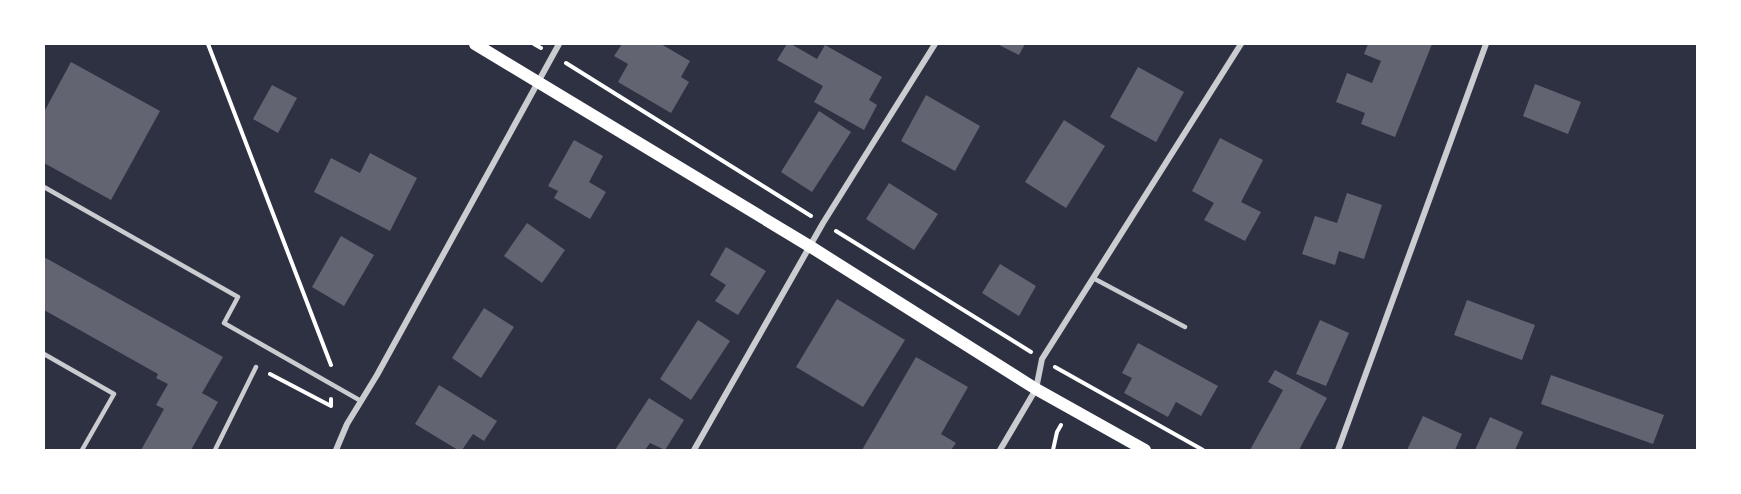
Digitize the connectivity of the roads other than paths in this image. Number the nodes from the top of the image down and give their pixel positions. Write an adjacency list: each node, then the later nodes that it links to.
1 (475, 44): 6 (main road)
2 (559, 44): 6 (street)
3 (935, 44): 8 (street)
4 (1240, 44): 9 (street)
5 (1486, 44): 21 (street)
6 (538, 81): 8 (main road); 14 (street)
7 (44, 187): 14 (lane)
8 (811, 247): 13 (main road); 18 (street)
9 (1094, 278): 10 (lane); 13 (street)
10 (1185, 327)
11 (44, 354): 15 (lane)
12 (256, 367): 16 (lane)
13 (1036, 389): 19 (street); 20 (main road)
14 (361, 401): 17 (street)
15 (82, 450)
16 (215, 450)
17 (336, 450)
18 (694, 450)
19 (1000, 450)
20 (1145, 450)
21 (1338, 450)

